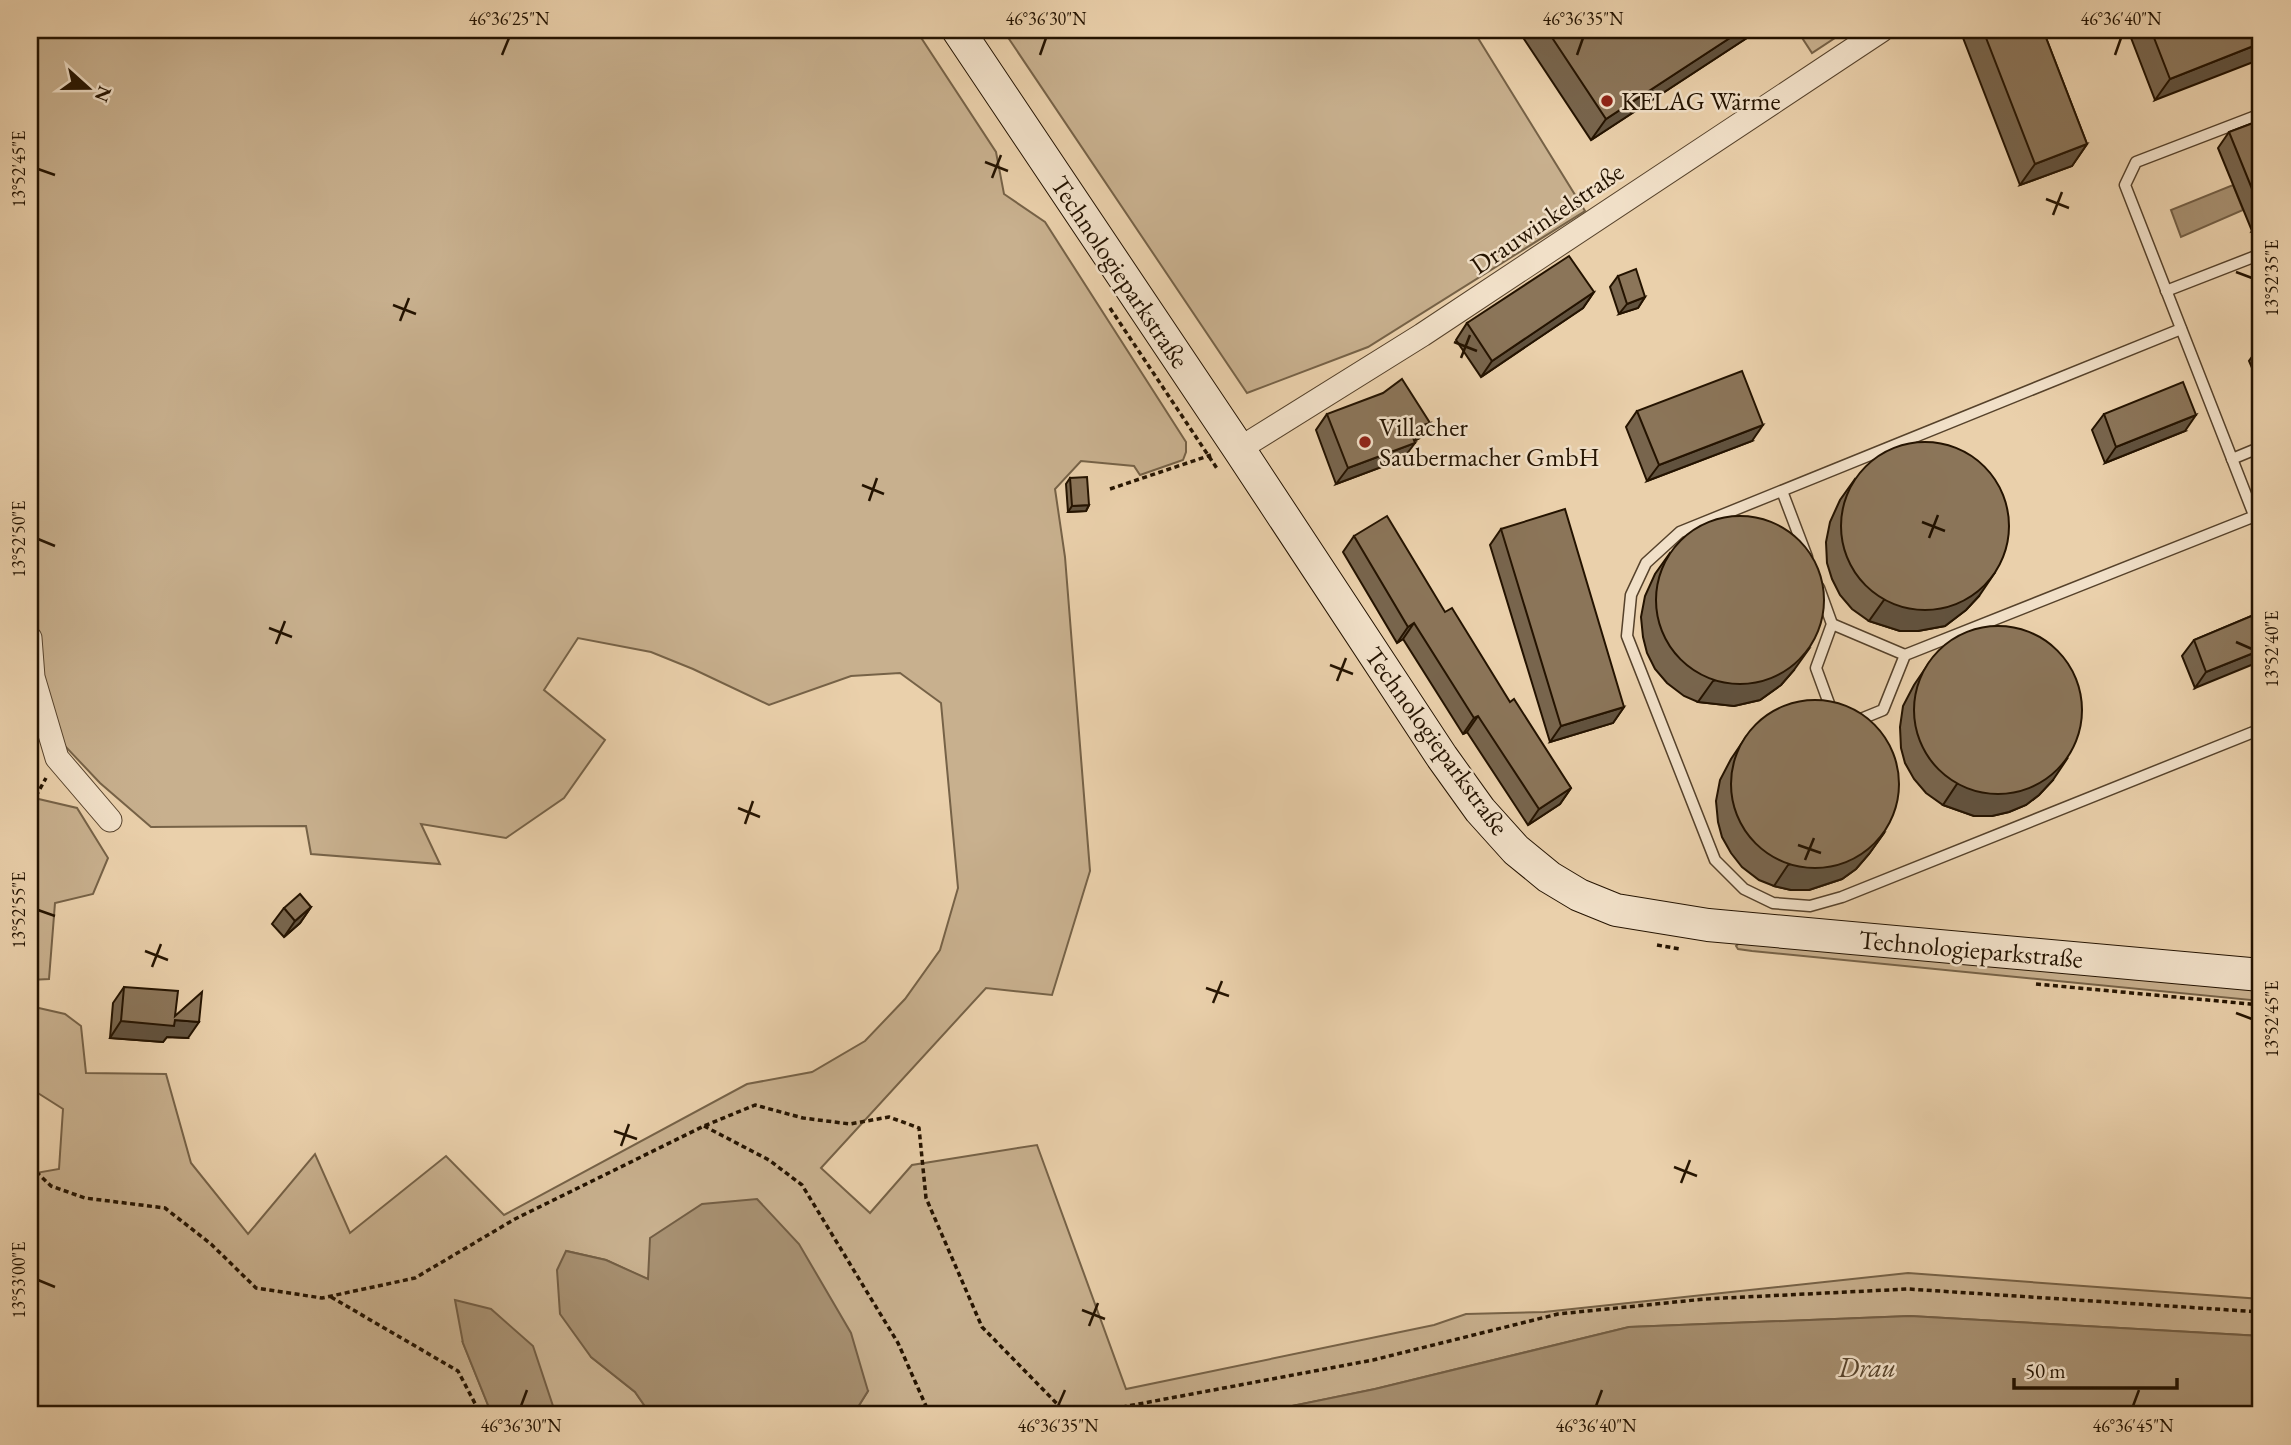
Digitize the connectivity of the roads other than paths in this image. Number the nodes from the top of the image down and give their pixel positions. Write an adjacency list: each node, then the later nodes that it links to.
1 (958, 30): 8 (street, Technologieparkstraße)
2 (1882, 30): 8 (street, Drauwinkelstraße)
3 (2261, 114): 5 (lane)
4 (2261, 254): 5 (lane)
5 (2166, 291): 6 (lane)
6 (2181, 329): 9 (lane); 10 (lane)
7 (2261, 447): 9 (lane)
8 (1224, 452): 20 (street, Technologieparkstraße)
9 (2232, 459): 11 (lane)
10 (1782, 491): 13 (lane); 18 (lane)
11 (2255, 516): 12 (lane); 17 (lane)
12 (2261, 533)
13 (1810, 564)
14 (1814, 576): 15 (lane)
15 (1832, 624): 17 (lane); 17 (lane)
16 (30, 638): 19 (street)
17 (1905, 655)
18 (2261, 729)
19 (110, 820)
20 (2261, 975)

